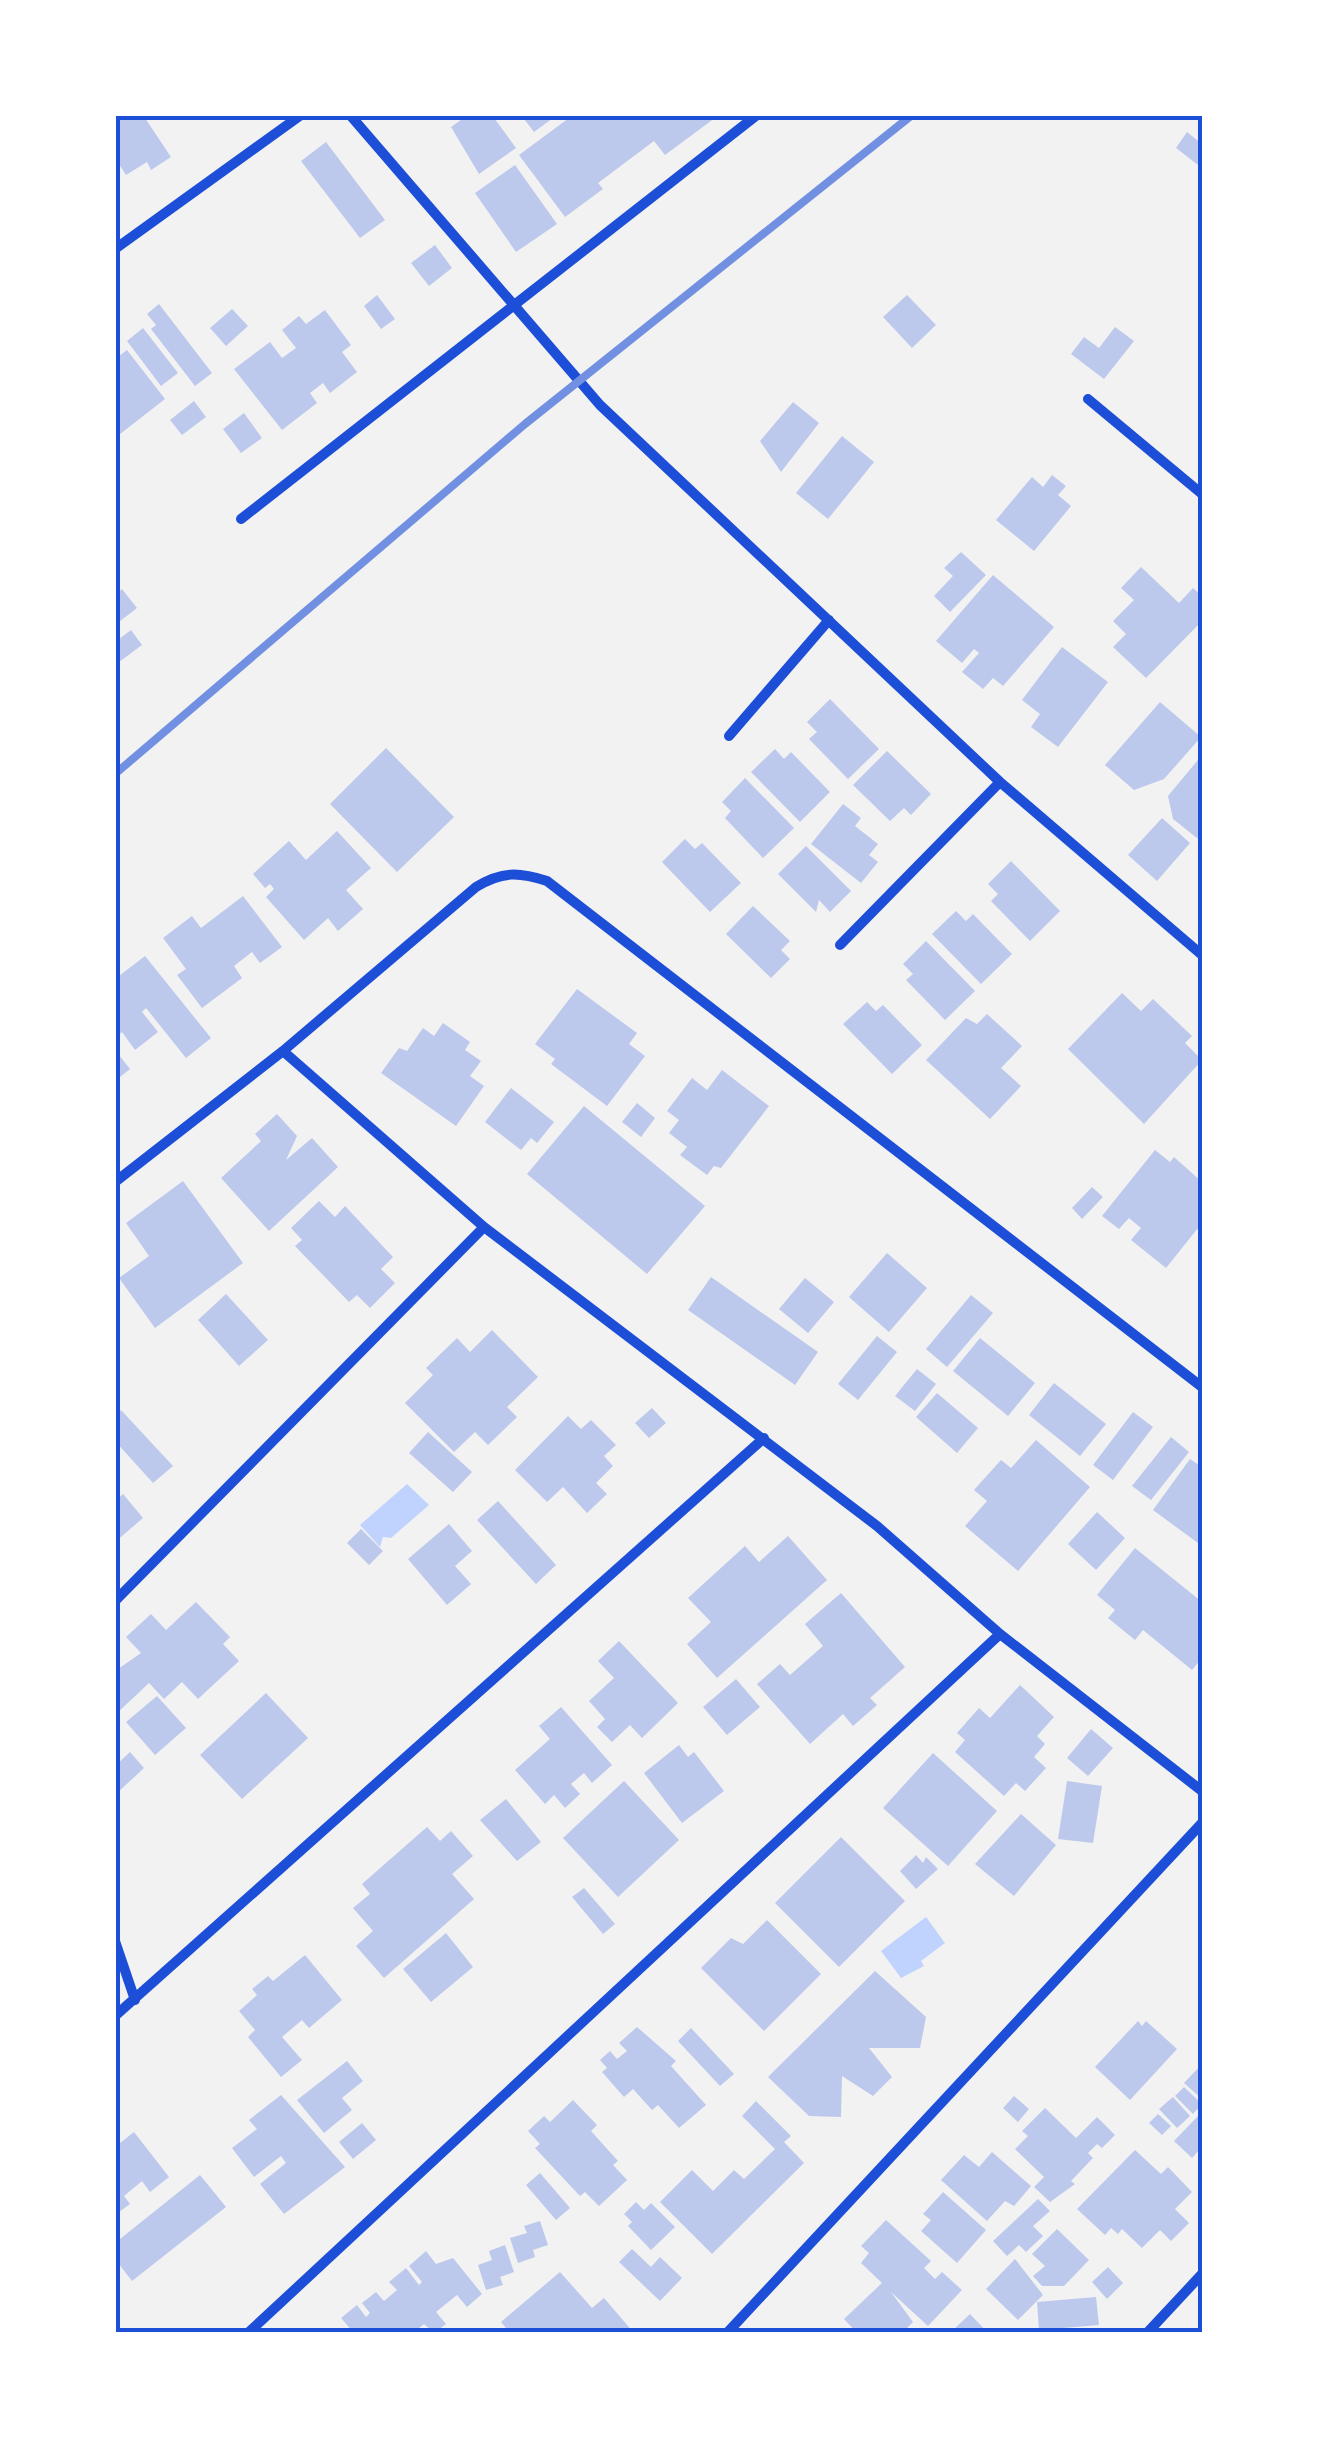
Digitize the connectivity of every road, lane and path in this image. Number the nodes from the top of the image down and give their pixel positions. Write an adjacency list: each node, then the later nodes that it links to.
1 (301, 115): 4 (street)
2 (350, 115): 5 (street)
3 (757, 115): 5 (street)
4 (115, 249)
5 (513, 308): 8 (street); 9 (street)
6 (1088, 399): 7 (street)
7 (1202, 494)
8 (241, 519)
9 (829, 620): 10 (street); 11 (street)
10 (730, 736)
11 (1000, 782): 12 (street); 13 (street)
12 (840, 945)
13 (1202, 955)
14 (283, 1051): 15 (street); 16 (street); 17 (street)
15 (115, 1182)
16 (484, 1227): 18 (street); 19 (street)
17 (1202, 1387)
18 (764, 1438): 20 (street); 24 (street)
19 (115, 1601)
20 (1000, 1634): 21 (street); 27 (street)
21 (1202, 1791)
22 (1202, 1823): 28 (street)
23 (115, 1941): 24 (street)
24 (134, 2000): 25 (street)
25 (115, 2016)
26 (1202, 2274): 29 (street)
27 (248, 2333)
28 (727, 2333)
29 (1146, 2333)

